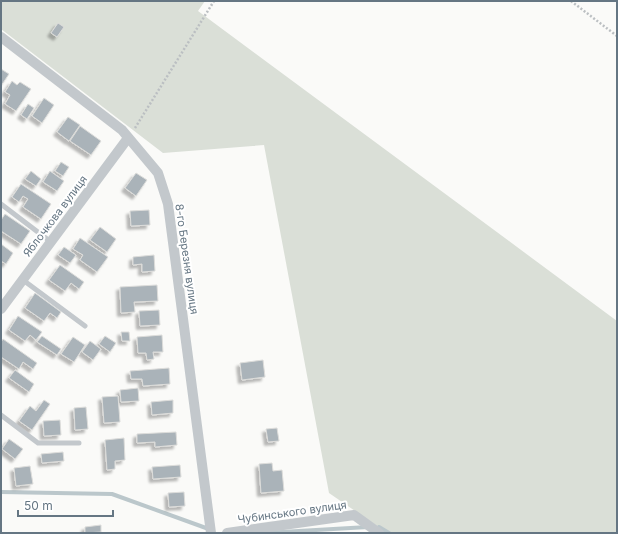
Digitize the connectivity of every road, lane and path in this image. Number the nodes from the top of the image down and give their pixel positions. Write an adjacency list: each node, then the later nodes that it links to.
1 (214, 1): 5 (path)
2 (571, 1): 3 (path)
3 (617, 36)
4 (1, 37): 5 (street, 8-го Березня вулиця)
5 (128, 138): 7 (street, Яблочкова вулиця); 13 (street, 8-го Березня вулиця)
6 (1, 204): 7 (lane)
7 (51, 242): 8 (street, Яблочкова вулиця)
8 (23, 280): 9 (street, Яблочкова вулиця); 10 (lane)
9 (1, 309)
10 (85, 326)
11 (1, 415): 12 (lane)
12 (79, 443)
13 (211, 533)
14 (227, 533): 15 (street, Чубинського вулиця)
15 (379, 533)

